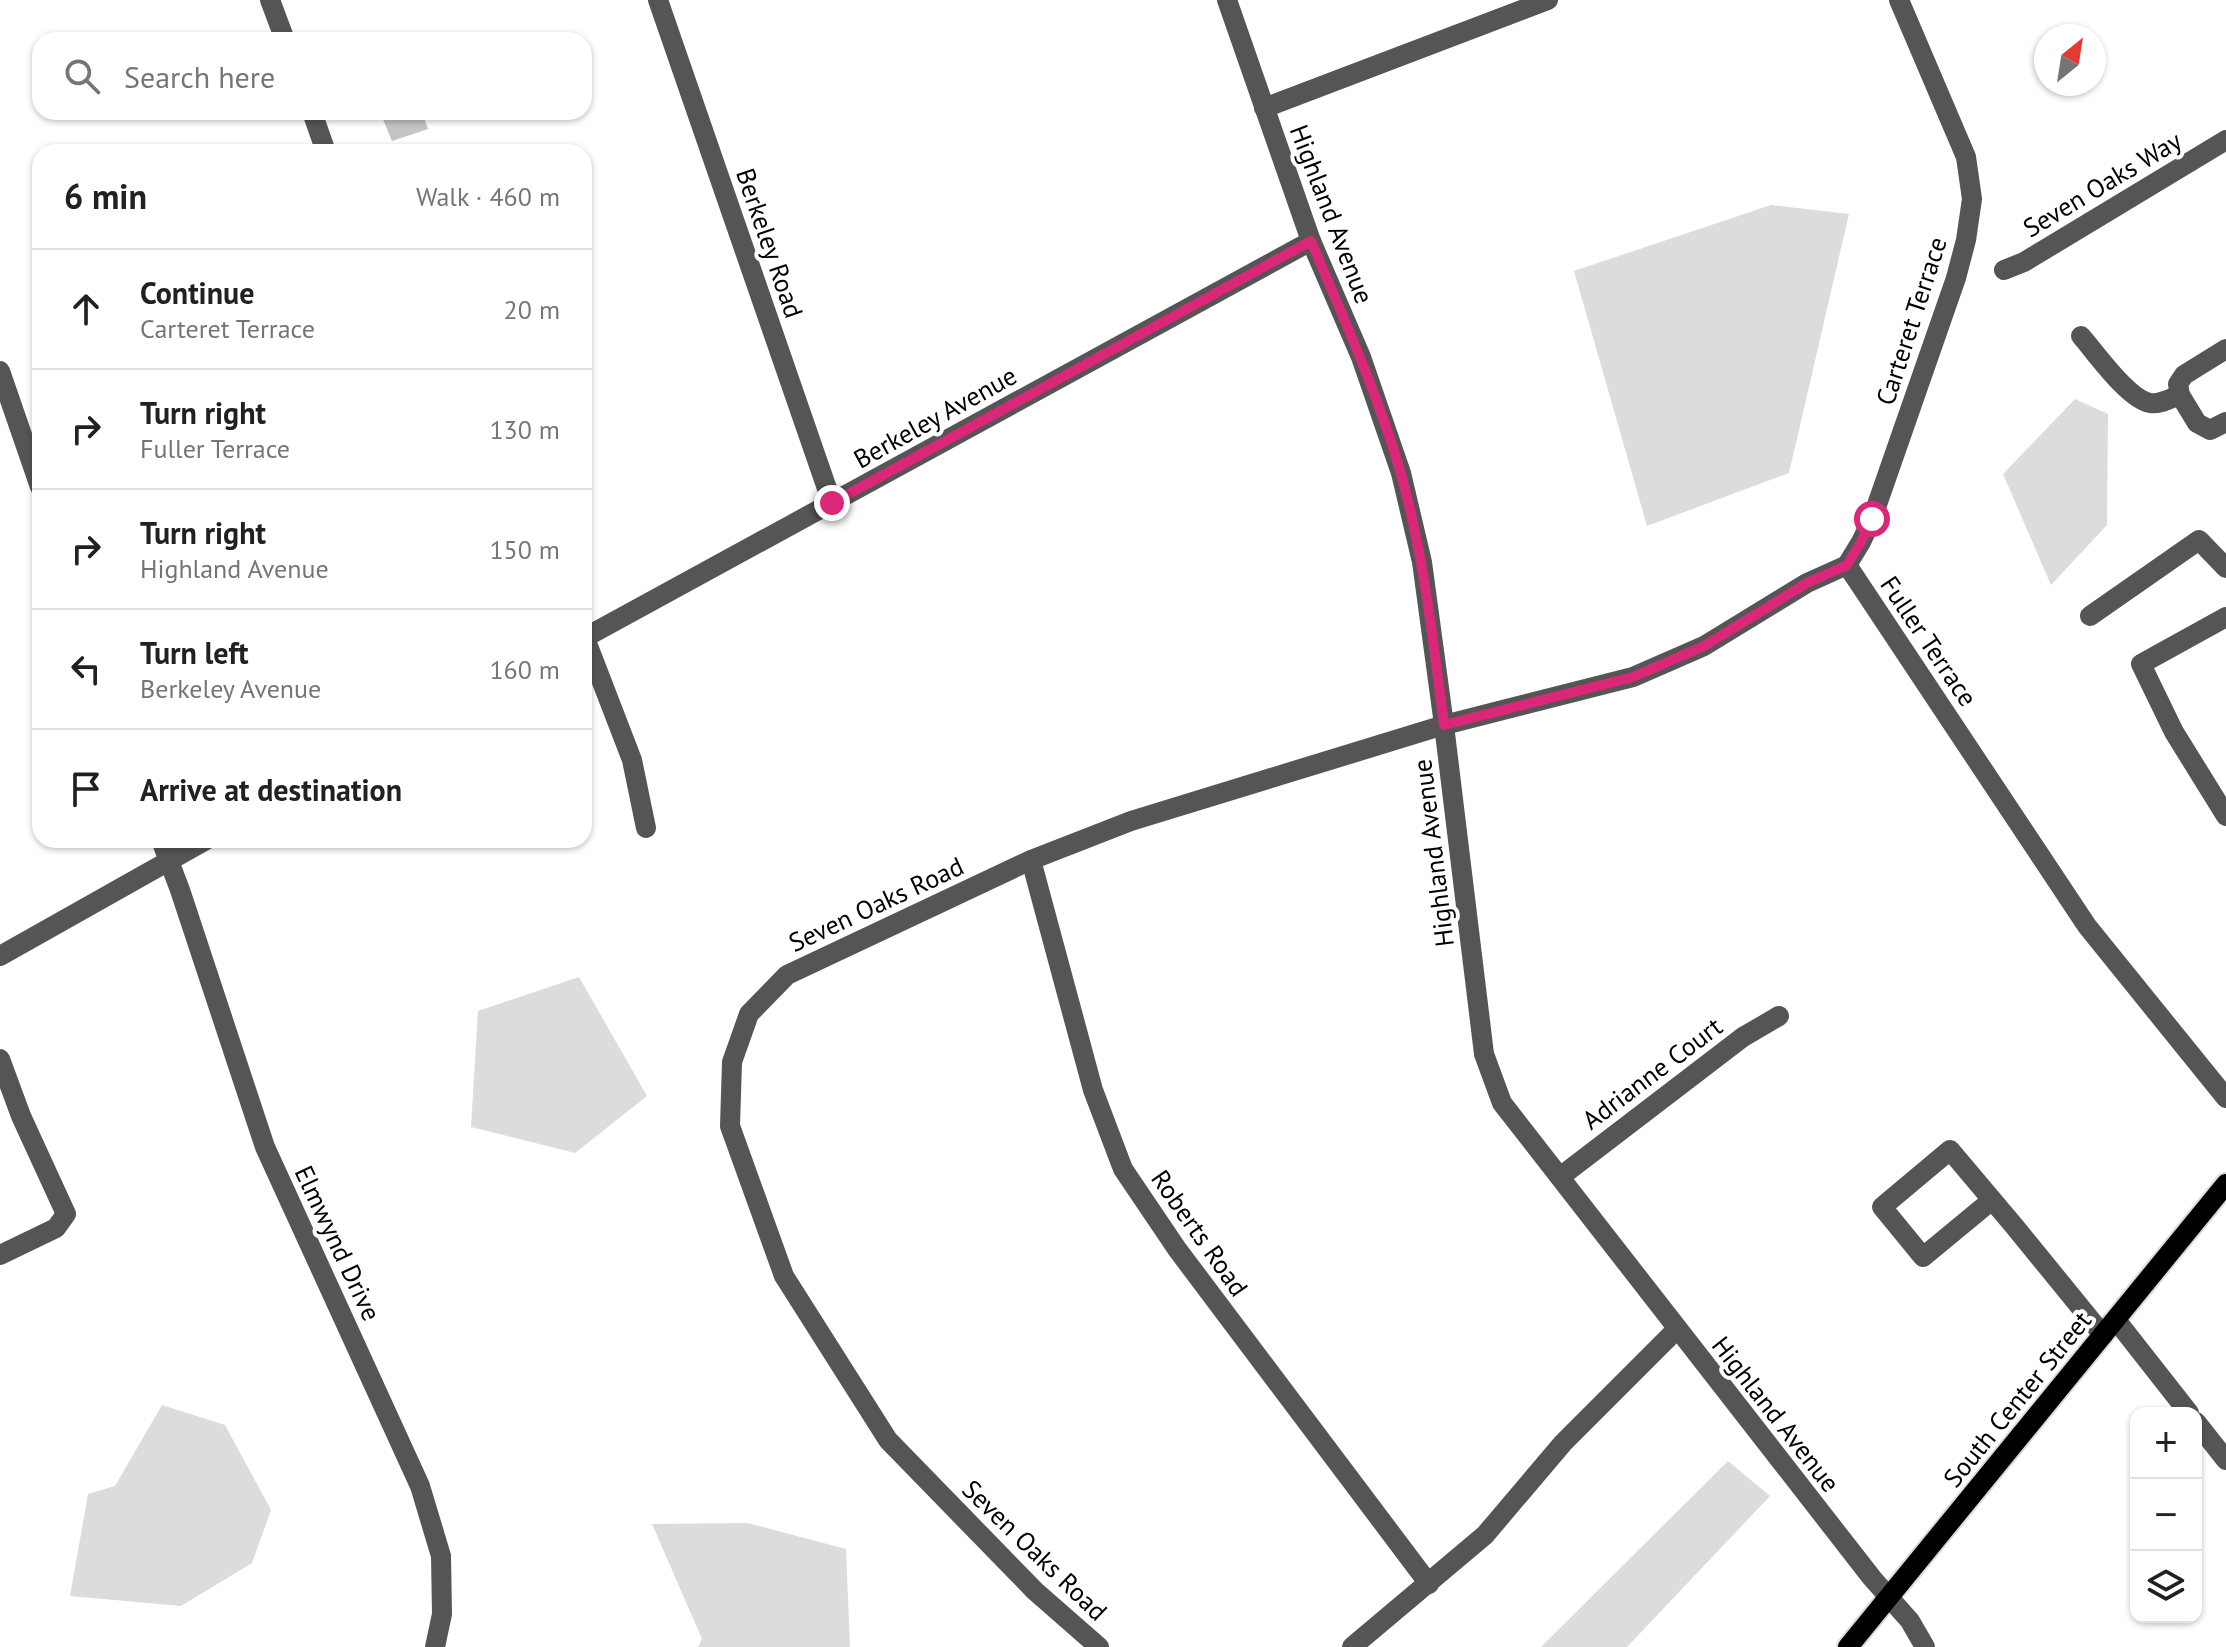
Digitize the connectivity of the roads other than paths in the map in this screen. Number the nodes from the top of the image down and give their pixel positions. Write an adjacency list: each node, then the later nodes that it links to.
1 (270, 0): 6 (street)
2 (658, 0): 19 (street, Berkeley Road)
3 (1227, 0): 7 (street, Highland Avenue)
4 (1548, 0): 7 (street)
5 (1899, 0): 20 (street, Carteret Terrace)
6 (278, 32)
7 (1264, 108): 11 (street, Highland Avenue)
8 (315, 120): 10 (street)
9 (2226, 140): 12 (street, Seven Oaks Way)
10 (323, 144)
11 (1311, 241): 19 (street, Berkeley Avenue); 26 (street, Highland Avenue)
12 (2004, 270)
13 (2081, 336): 16 (street)
14 (2226, 349): 16 (street)
15 (0, 371): 18 (street)
16 (2182, 385): 17 (street)
17 (2226, 422)
18 (32, 464)
19 (832, 503): 24 (street, Berkeley Avenue)
20 (1847, 565): 26 (street, Fuller Terrace); 36 (street, Fuller Terrace)
21 (2226, 568): 22 (street)
22 (2090, 616)
23 (2226, 617): 27 (street)
24 (592, 634)
25 (592, 658): 28 (street)
26 (1444, 725): 32 (street, Seven Oaks Road); 37 (street, Highland Avenue)
27 (2226, 816)
28 (646, 828)
29 (164, 848): 31 (street, Elmwynd Drive)
30 (191, 848): 31 (street)
31 (168, 860): 33 (street); 49 (street, Elmwynd Drive)
32 (1031, 860): 46 (street, Roberts Road); 50 (street, Seven Oaks Road)
33 (0, 956)
34 (1779, 1016): 37 (street, Adrianne Court)
35 (0, 1059): 40 (street)
36 (2226, 1098)
37 (1560, 1177): 42 (street, Highland Avenue)
38 (2226, 1184): 41 (main road, South Center Street)
39 (1992, 1200): 39 (street); 41 (street)
40 (0, 1255)
41 (2109, 1328): 43 (street); 47 (main road, South Center Street)
42 (1677, 1329): 46 (street); 47 (street, Highland Avenue)
43 (2183, 1407)
44 (2202, 1430): 45 (street)
45 (2226, 1460)
46 (1429, 1584): 51 (street)
47 (1889, 1598): 48 (main road, South Center Street); 52 (street, Highland Avenue)
48 (1854, 1645)
49 (435, 1647)
50 (1099, 1647)
51 (1352, 1647)
52 (1925, 1647)

